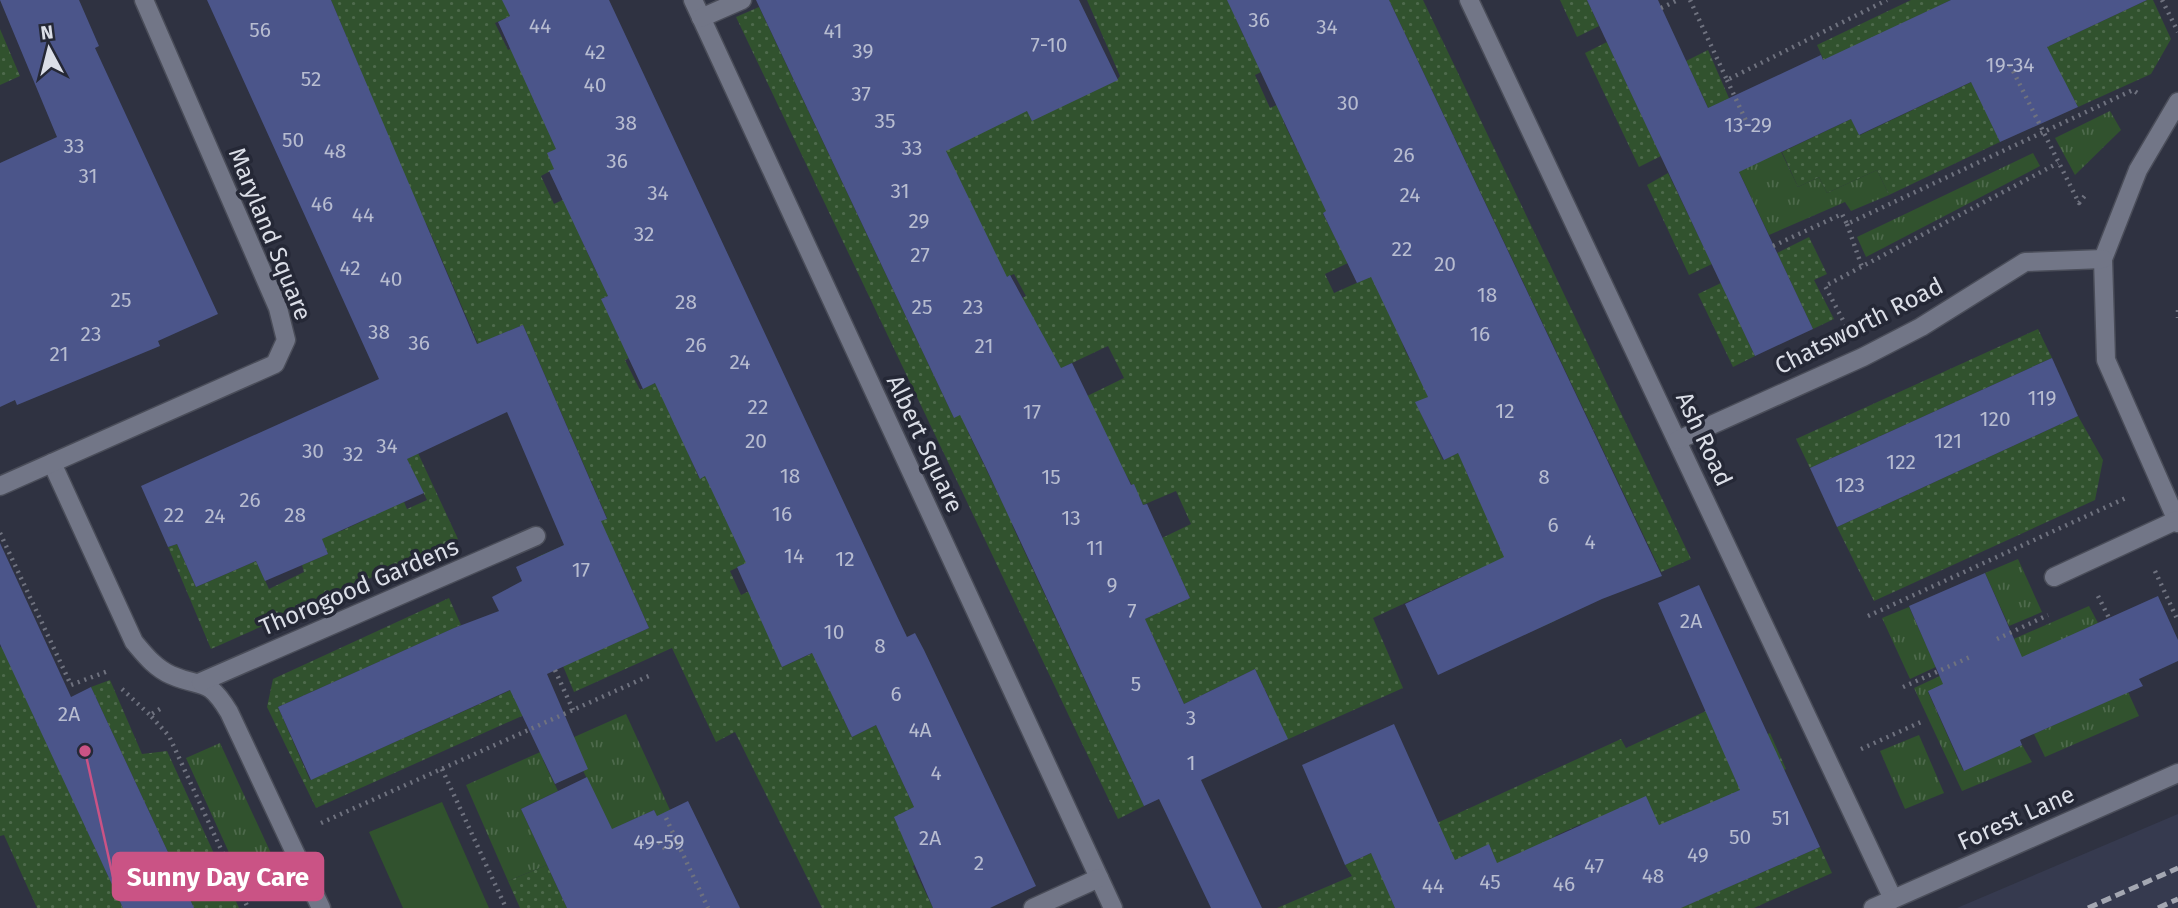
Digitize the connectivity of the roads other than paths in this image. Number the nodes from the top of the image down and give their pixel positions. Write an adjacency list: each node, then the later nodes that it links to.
1 (144, 0): 9 (street, Maryland Square)
2 (693, 0): 5 (street, Albert Square)
3 (742, 0): 5 (street)
4 (1469, 0): 8 (street, Ash Road)
5 (701, 18): 16 (street, Albert Square)
6 (2174, 109): 7 (street)
7 (2103, 259): 8 (street, Chatsworth Road); 11 (street)
8 (1678, 439): 17 (street, Ash Road)
9 (52, 463): 10 (street, Maryland Square); 14 (street)
10 (0, 486)
11 (2178, 522): 13 (street)
12 (536, 536): 14 (street, Thorogood Gardens)
13 (2054, 577)
14 (201, 682): 18 (street)
15 (2178, 773): 17 (street, Forest Lane)
16 (1099, 878): 19 (street); 20 (street, Albert Square)
17 (1894, 899): 21 (street, Forest Lane)
18 (321, 908)
19 (1033, 908)
20 (1113, 908)
21 (1873, 908)

